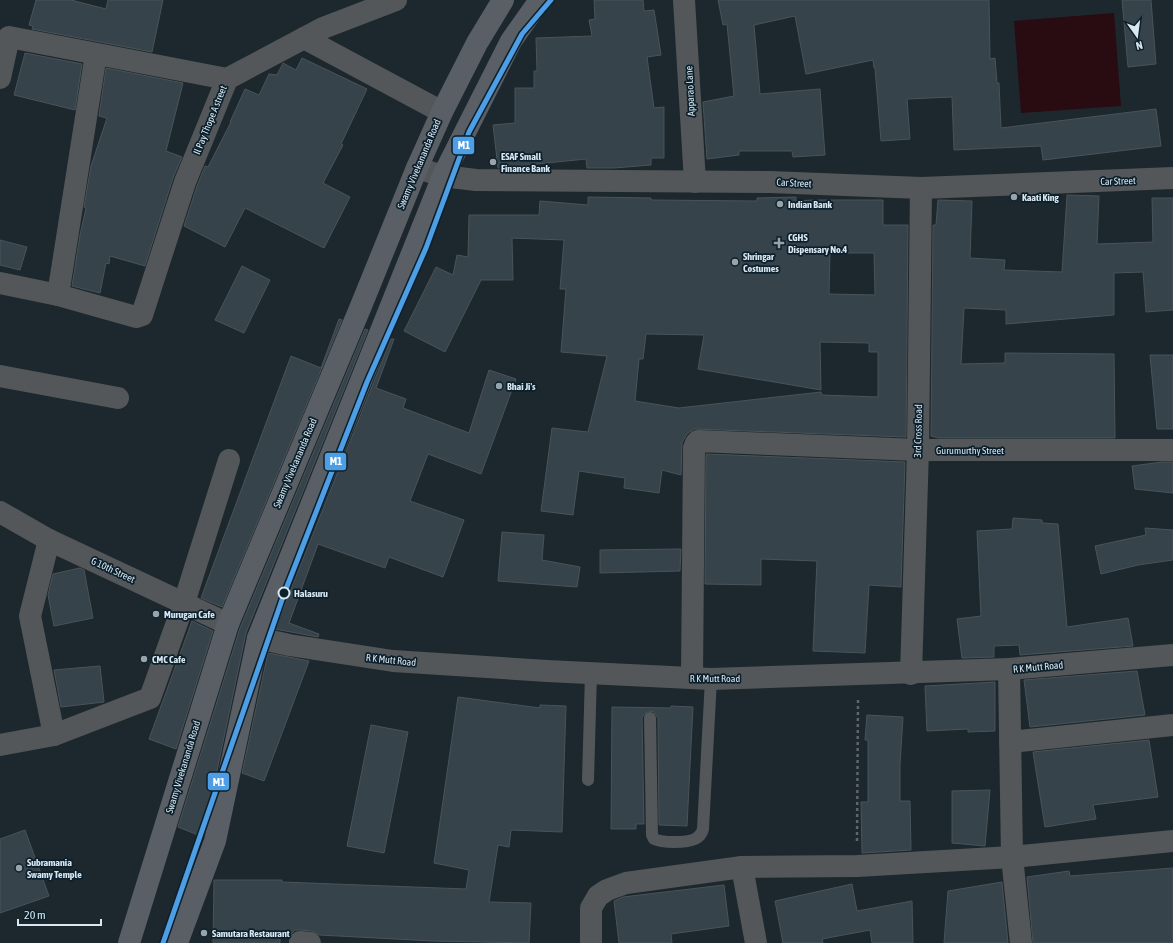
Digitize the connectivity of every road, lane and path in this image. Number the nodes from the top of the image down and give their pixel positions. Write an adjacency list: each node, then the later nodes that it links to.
1 (396, 0): 5 (street, Il Pay Thope A street)
2 (503, 0): 9 (main road, Swamy Vivekananda Road)
3 (540, 0): 11 (main road)
4 (684, 0): 13 (street, Apparao Lane)
5 (304, 38): 8 (street, Il Pay Thope A street); 9 (street)
6 (96, 54): 7 (street); 8 (street); 16 (street)
7 (0, 78)
8 (226, 79): 16 (street, Il Pay Thope A street)
9 (442, 112): 10 (main road, Swamy Vivekananda Road)
10 (417, 168): 11 (street, Car Street); 25 (main road, Swamy Vivekananda Road)
11 (443, 176): 13 (street, Car Street); 26 (main road)
12 (1173, 178): 14 (street, Car Street)
13 (695, 182): 14 (street, Car Street)
14 (921, 188): 19 (street, 3rd Cross Road)
15 (0, 283): 16 (street)
16 (58, 295)
17 (0, 376): 18 (street)
18 (118, 398)
19 (918, 450): 20 (street, Gurumurthy Street); 30 (street, 3rd Cross Road); 32 (street, Gurumurthy Street)
20 (1173, 450)
21 (229, 460): 24 (street)
22 (0, 512): 23 (street, G 10th Street)
23 (49, 540): 24 (street, G 10th Street); 35 (street)
24 (184, 603): 25 (street, G 10th Street); 35 (street)
25 (228, 624): 43 (main road, Swamy Vivekananda Road)
26 (258, 638): 29 (street, R K Mutt Road); 44 (main road)
27 (1173, 655): 28 (street, R K Mutt Road)
28 (1009, 669): 30 (street, R K Mutt Road); 36 (street)
29 (591, 673): 32 (street, R K Mutt Road); 38 (lane)
30 (912, 674): 31 (street, R K Mutt Road)
31 (858, 675): 32 (street, R K Mutt Road); 41 (path)
32 (701, 679): 33 (lane)
33 (650, 718)
34 (1173, 725): 36 (street)
35 (54, 735): 37 (street)
36 (1010, 742): 40 (street)
37 (0, 745)
38 (588, 780)
39 (1173, 841): 40 (street)
40 (1012, 857): 41 (street); 47 (street)
41 (856, 866): 42 (street)
42 (742, 867): 45 (street); 46 (street)
43 (129, 943)
44 (177, 943)
45 (591, 943)
46 (756, 943)
47 (1021, 943)

